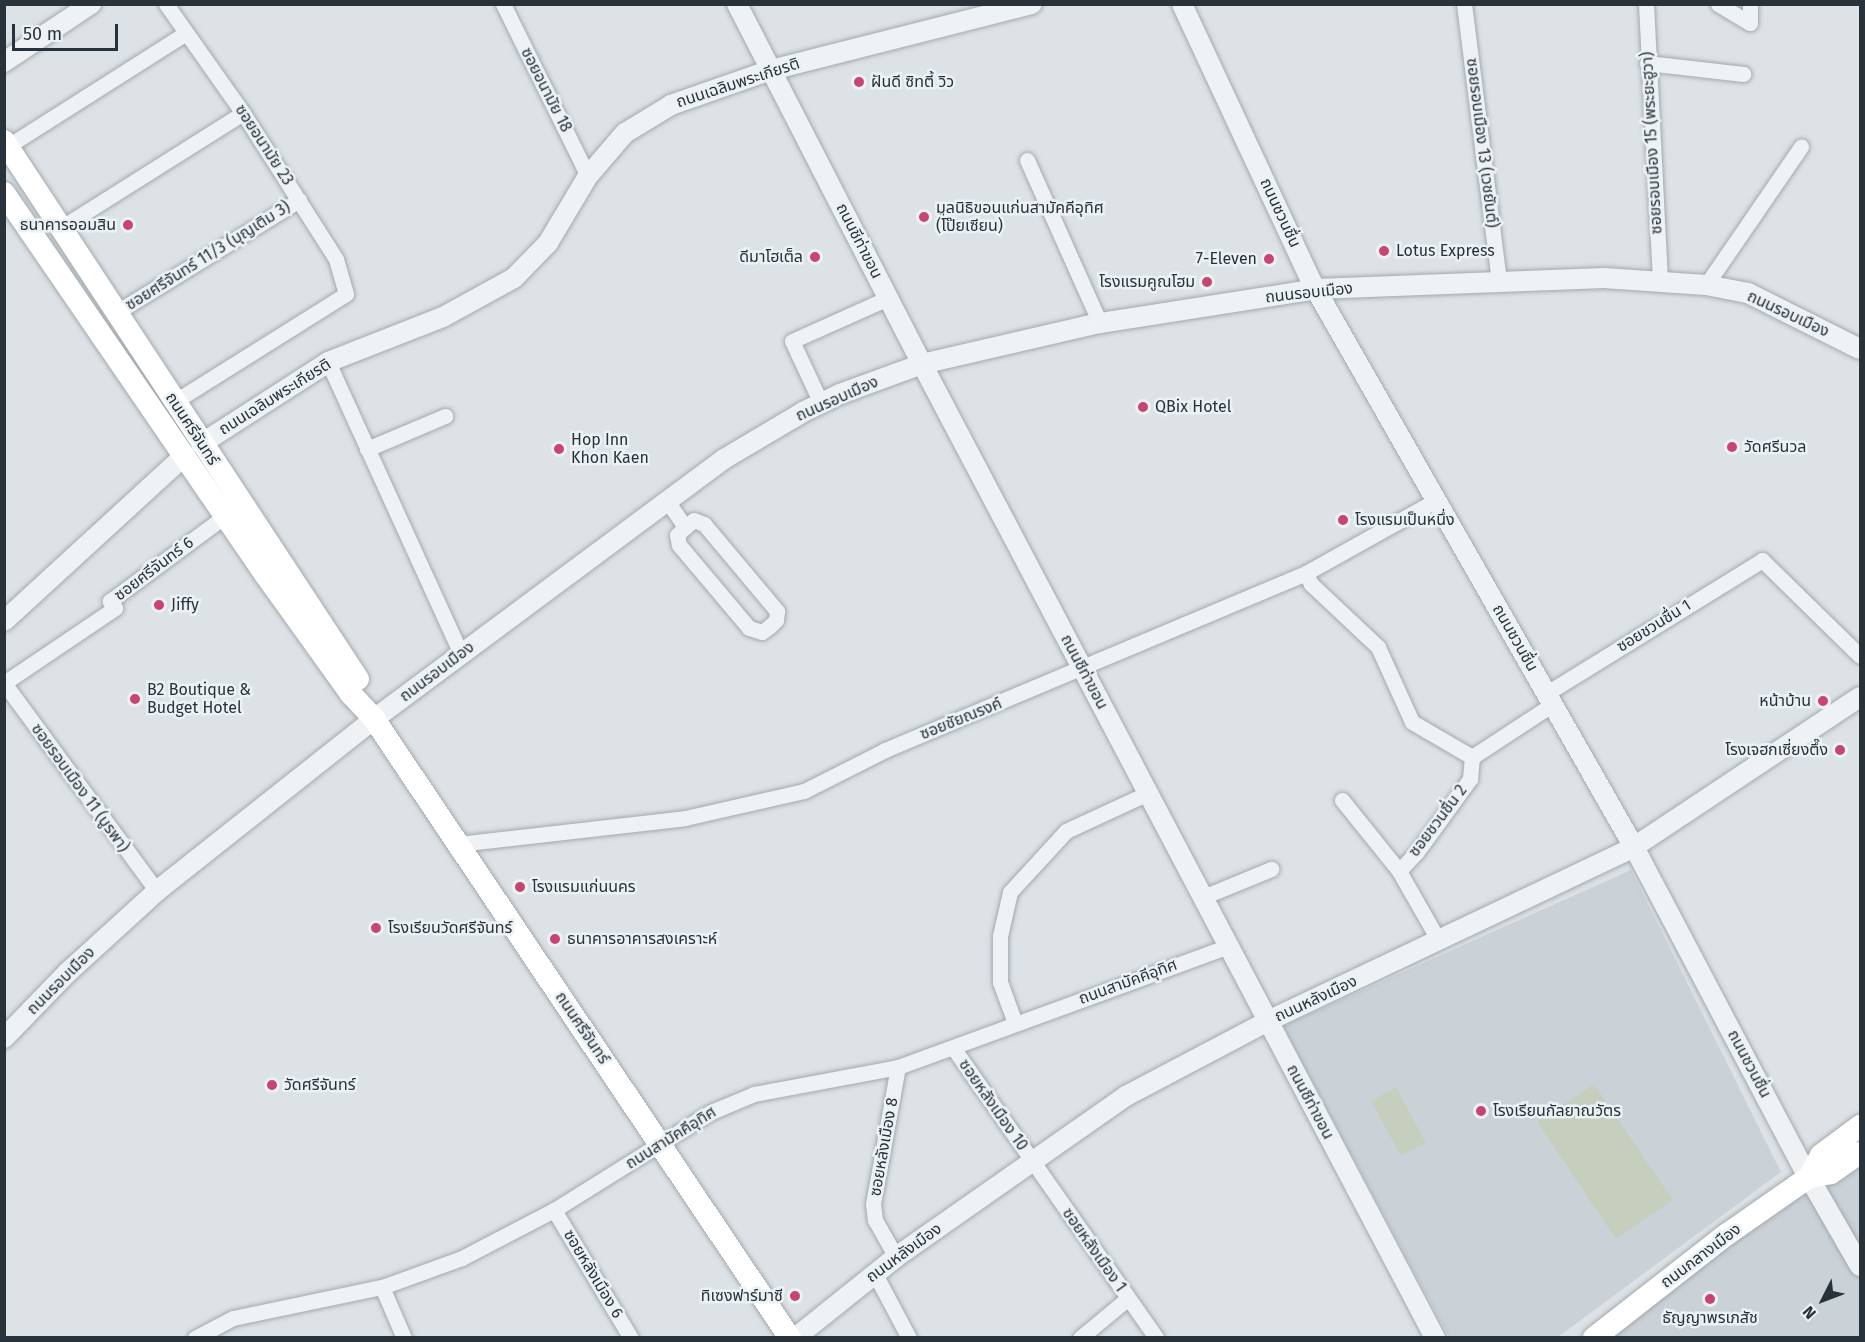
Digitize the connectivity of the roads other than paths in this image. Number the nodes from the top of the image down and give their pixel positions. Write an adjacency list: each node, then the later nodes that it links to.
1 (91, 4): 12 (street)
2 (166, 4): 11 (street, ซอยอนามัย 23)
3 (503, 4): 20 (street, ซอยอนามัย 18)
4 (737, 4): 14 (street, ถนนชีท่าขอน)
5 (1032, 4): 14 (street, ถนนเฉลิมพระเกียรติ)
6 (1182, 4): 27 (street, ถนนชวนชื่น)
7 (1464, 4): 25 (street, ซอยรอบเมือง 13 (เวชยันต์))
8 (1646, 4): 13 (street, ซอยรอบเมือง 15 (พระยะฮูวา))
9 (1718, 4): 10 (street)
10 (1750, 4)
11 (186, 33): 16 (street, ซอยอนามัย 23); 17 (street)
12 (4, 62)
13 (1647, 63): 15 (street); 24 (street, ซอยรอบเมือง 15 (พระยะฮูวา))
14 (771, 70): 20 (street, ถนนเฉลิมพระเกียรติ); 28 (street, ถนนชีท่าขอน)
15 (1743, 74)
16 (243, 113): 22 (street, ซอยอนามัย 23); 23 (street)
17 (6, 144): 23 (main road, ถนนศรีจันทร์)
18 (1801, 147): 26 (street)
19 (1027, 160): 30 (street)
20 (588, 176): 34 (street, ถนนเฉลิมพระเกียรติ)
21 (4, 193): 33 (main road, ถนนศรีจันทร์)
22 (299, 200): 29 (street, ซอยศรีจันทร์ 11/3 (บุญเติม 3)); 36 (street, ซอยอนามัย 23)
23 (62, 227): 29 (main road, ถนนศรีจันทร์)
24 (1660, 281): 25 (street, ถนนรอบเมือง); 26 (street, ถนนรอบเมือง)
25 (1499, 282): 27 (street, ถนนรอบเมือง)
26 (1706, 285): 32 (street, ถนนรอบเมือง)
27 (1316, 289): 30 (street, ถนนรอบเมือง); 42 (street, ถนนชวนชื่น)
28 (888, 298): 35 (street, ถนนชีท่าขอน); 37 (street)
29 (117, 312): 31 (main road, ถนนศรีจันทร์)
30 (1100, 323): 35 (street, ถนนรอบเมือง)
31 (132, 336): 33 (main road); 36 (main road, ถนนศรีจันทร์)
32 (1860, 349)
33 (110, 350): 40 (main road, ถนนศรีจันทร์)
34 (328, 362): 39 (street); 40 (street, ถนนเฉลิมพระเกียรติ)
35 (922, 364): 37 (street, ถนนรอบเมือง); 49 (street, ถนนชีท่าขอน)
36 (174, 402): 40 (main road, ถนนศรีจันทร์)
37 (821, 404): 41 (street, ถนนรอบเมือง)
38 (445, 416): 39 (street)
39 (367, 449): 47 (street)
40 (193, 450): 43 (main road, ถนนศรีจันทร์); 46 (street, ถนนเฉลิมพระเกียรติ); 53 (main road, ถนนศรีจันทร์)
41 (667, 501): 44 (street); 47 (street, ถนนรอบเมือง)
42 (1435, 501): 45 (street, ซอยชัยณรงค์); 52 (street, ถนนชวนชื่น)
43 (225, 516): 50 (street, ซอยศรีจันทร์ 6); 53 (main road, ถนนศรีจันทร์)
44 (685, 527): 44 (street)
45 (1306, 573): 49 (street, ซอยชัยณรงค์); 54 (street)
46 (4, 621)
47 (461, 654): 53 (street, ถนนรอบเมือง)
48 (1860, 656): 52 (street, ซอยชวนชื่น 1)
49 (1082, 669): 55 (street, ถนนชีท่าขอน); 57 (street, ซอยชัยณรงค์)
50 (4, 683): 61 (street, ซอยรอบเมือง 11 (บูรพา))
51 (1860, 697): 58 (street, ถนนหลังเมือง)
52 (1550, 699): 54 (street); 58 (street, ถนนชวนชื่น)
53 (374, 719): 57 (main road, ถนนศรีจันทร์); 61 (street, ถนนรอบเมือง)
54 (1472, 757): 60 (street, ซอยชวนชื่น 2)
55 (1148, 793): 62 (street, ถนนชีท่าขอน); 66 (street)
56 (1342, 800): 60 (street)
57 (459, 844): 71 (main road, ถนนศรีจันทร์)
58 (1634, 847): 63 (street, ถนนหลังเมือง); 74 (street, ถนนชวนชื่น)
59 (1271, 869): 62 (street)
60 (1399, 871): 63 (street)
61 (157, 891): 67 (street, ถนนรอบเมือง)
62 (1203, 897): 64 (street, ถนนชีท่าขอน)
63 (1439, 941): 65 (street, ถนนหลังเมือง)
64 (1229, 946): 65 (street, ถนนชีท่าขอน); 66 (street, ถนนสามัคคีอุทิศ)
65 (1268, 1022): 73 (street, ถนนหลังเมือง); 89 (street, ถนนชีท่าขอน)
66 (1015, 1023): 68 (street, ถนนสามัคคีอุทิศ)
67 (4, 1038)
68 (954, 1049): 69 (street, ถนนสามัคคีอุทิศ); 73 (street, ซอยหลังเมือง 10)
69 (898, 1068): 71 (street, ถนนสามัคคีอุทิศ); 76 (street, ซอยหลังเมือง 8)
70 (1860, 1126): 74 (main road, ถนนกลางเมือง)
71 (660, 1145): 75 (street, ถนนสามัคคีอุทิศ); 84 (main road, ถนนศรีจันทร์)
72 (1860, 1153): 74 (main road, ถนนกลางเมือง)
73 (1033, 1161): 76 (street, ถนนหลังเมือง); 80 (street, ซอยหลังเมือง 1)
74 (1809, 1177): 77 (street, ถนนชวนชื่น); 90 (main road, ถนนกลางเมือง)
75 (554, 1210): 79 (street, ถนนสามัคคีอุทิศ); 83 (street, ซอยหลังเมือง 6)
76 (896, 1257): 78 (street, ถนนหลังเมือง)
77 (1860, 1266)
78 (875, 1274): 85 (street, ถนนหลังเมือง); 86 (street)
79 (382, 1287): 81 (street, ถนนสามัคคีอุทิศ); 82 (street)
80 (1127, 1299): 87 (street); 88 (street, ซอยหลังเมือง 1)
81 (195, 1338)
82 (404, 1338)
83 (631, 1338)
84 (790, 1338)
85 (795, 1338)
86 (909, 1338)
87 (1080, 1338)
88 (1156, 1338)
89 (1435, 1338)
90 (1594, 1338)

